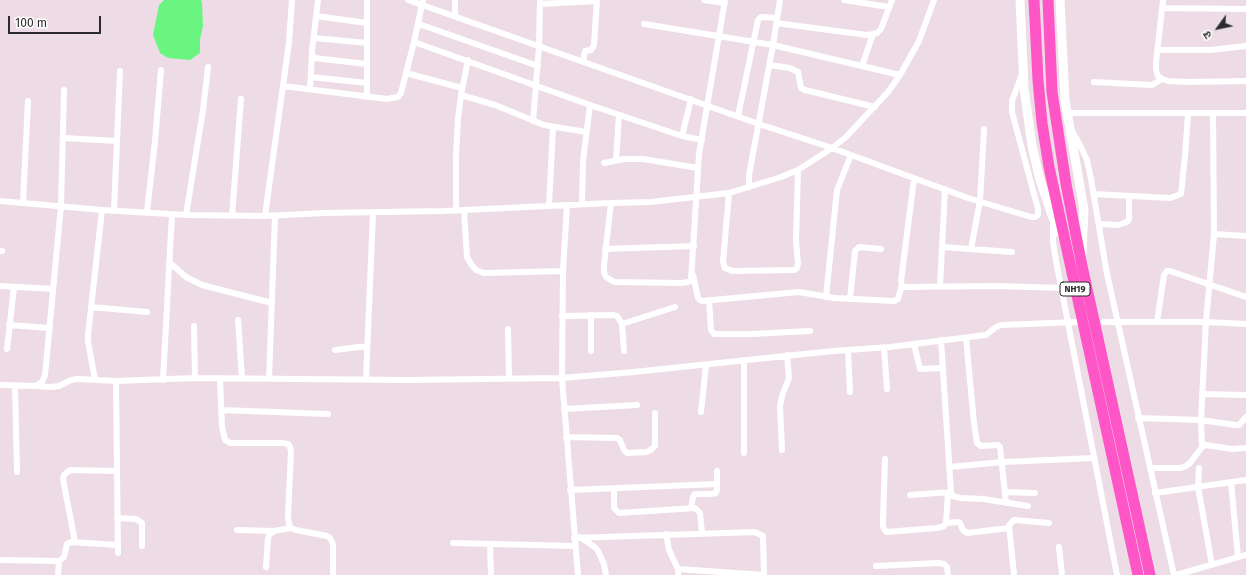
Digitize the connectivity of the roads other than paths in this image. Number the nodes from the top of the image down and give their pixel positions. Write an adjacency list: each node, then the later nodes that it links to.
1 (292, 0): 57 (street)
2 (318, 0): 23 (street)
3 (367, 0): 26 (street)
4 (408, 0): 19 (street)
5 (455, 0): 24 (street)
6 (597, 0): 17 (street); 41 (street)
7 (704, 0): 18 (street)
8 (780, 0): 25 (street)
9 (844, 0): 20 (street)
10 (892, 0): 20 (street)
11 (934, 0): 51 (street)
12 (1020, 0): 50 (main road)
13 (1034, 0): 122 (highway, NH19)
14 (1048, 0): 130 (highway, NH19)
15 (1060, 0): 70 (main road)
16 (1163, 0): 21 (street)
17 (540, 2): 37 (street)
18 (725, 2): 30 (street)
19 (423, 3): 24 (street); 27 (street)
20 (889, 7): 29 (street)
21 (1162, 8): 22 (street); 38 (street)
22 (1246, 9)
23 (316, 16): 26 (street); 31 (street)
24 (455, 16): 37 (street)
25 (777, 20): 29 (street); 33 (street); 35 (street)
26 (367, 22): 34 (street)
27 (418, 24): 32 (street); 44 (street)
28 (644, 24): 30 (street)
29 (873, 34): 45 (street)
30 (719, 36): 33 (street); 68 (street)
31 (314, 38): 34 (street); 39 (street)
32 (414, 42): 40 (street); 49 (street)
33 (753, 42): 35 (street); 75 (street)
34 (367, 43): 42 (street)
35 (774, 45): 43 (street); 45 (street)
36 (1246, 46): 38 (street)
37 (539, 47): 41 (street); 44 (street)
38 (1158, 50): 53 (street)
39 (312, 55): 42 (street); 52 (street)
40 (468, 60): 58 (street); 59 (street)
41 (583, 62): 65 (street)
42 (367, 64): 56 (street)
43 (770, 65): 69 (street); 77 (street)
44 (538, 66): 58 (street)
45 (862, 66): 51 (street)
46 (208, 67): 114 (street)
47 (161, 70): 111 (street)
48 (120, 71): 85 (street)
49 (406, 73): 59 (street); 62 (street)
50 (1023, 73): 100 (street); 118 (main road)
51 (900, 75): 69 (street)
52 (311, 77): 56 (street); 60 (street)
53 (1162, 80): 54 (street); 55 (street)
54 (1246, 81)
55 (1094, 82)
56 (367, 83): 62 (street)
57 (283, 86): 60 (street); 116 (street)
58 (536, 86): 67 (street); 76 (street)
59 (462, 88): 63 (street)
60 (310, 89): 62 (street)
61 (64, 90): 83 (street)
62 (367, 96)
63 (461, 96): 76 (street); 110 (street)
64 (242, 99): 115 (street)
65 (690, 99): 68 (street); 82 (street)
66 (28, 101): 101 (street)
67 (590, 105): 74 (street); 81 (street)
68 (708, 106): 75 (street); 84 (street)
69 (875, 107): 86 (street)
70 (1068, 113): 72 (street); 79 (main road)
71 (1246, 113): 73 (street)
72 (1188, 114): 73 (street); 97 (street)
73 (1213, 114): 120 (street)
74 (619, 115): 82 (street); 88 (street)
75 (738, 116): 77 (street)
76 (533, 121): 78 (street)
77 (759, 124): 86 (street); 93 (street)
78 (553, 127): 81 (street); 106 (street)
79 (1070, 128): 96 (street); 130 (main road)
80 (984, 129): 100 (street)
81 (586, 132): 103 (street)
82 (682, 136): 84 (street)
83 (64, 138): 85 (street); 105 (street)
84 (702, 140): 90 (street)
85 (117, 141): 108 (street)
86 (832, 148): 87 (street); 91 (street)
87 (851, 155): 92 (street); 140 (street)
88 (616, 160): 89 (street); 90 (street)
89 (604, 163)
90 (698, 168): 98 (street)
91 (798, 170): 93 (street); 95 (street)
92 (914, 179): 94 (street); 134 (street)
93 (749, 186): 95 (street)
94 (945, 189): 100 (street); 124 (street)
95 (729, 192): 98 (street)
96 (1094, 194): 97 (street); 119 (street)
97 (1129, 196): 119 (street)
98 (696, 198): 102 (street); 123 (street)
99 (0, 201): 101 (street)
100 (980, 201): 127 (street)
101 (23, 203): 105 (street)
102 (611, 203): 103 (street); 125 (street)
103 (582, 204): 104 (street)
104 (567, 205): 106 (street); 131 (street)
105 (61, 206): 107 (street); 139 (street)
106 (549, 206): 109 (street)
107 (102, 210): 108 (street); 145 (street)
108 (114, 210): 111 (street)
109 (464, 210): 110 (street); 131 (street)
110 (456, 211): 112 (street)
111 (147, 212): 113 (street)
112 (373, 213): 117 (street); 167 (street)
113 (172, 214): 114 (street); 129 (street)
114 (186, 215): 115 (street)
115 (232, 216): 116 (street)
116 (265, 216): 117 (street)
117 (275, 216): 144 (street)
118 (1053, 218): 122 (main road); 138 (street)
119 (1099, 224): 154 (street)
120 (1214, 234): 121 (street); 133 (street)
121 (1246, 236)
122 (1065, 243): 269 (highway, NH19)
123 (694, 246): 125 (street); 132 (street)
124 (942, 247): 127 (street); 136 (street)
125 (605, 249): 132 (street)
126 (881, 249): 142 (street)
127 (971, 249): 128 (street)
128 (1012, 252)
129 (169, 262): 144 (street); 186 (street)
130 (1082, 266): 258 (highway, NH19)
131 (563, 272): 149 (street)
132 (692, 274): 143 (street)
133 (1210, 284): 141 (street); 155 (street); 156 (street)
134 (902, 285): 136 (street); 142 (street)
135 (0, 286): 137 (street)
136 (940, 286): 138 (street)
137 (14, 287): 139 (street); 159 (street)
138 (1062, 288): 151 (street)
139 (53, 289): 161 (street)
140 (826, 297): 142 (street); 143 (street)
141 (1246, 297)
142 (850, 299)
143 (709, 300): 163 (street)
144 (272, 303): 183 (street)
145 (91, 307): 147 (street); 185 (street)
146 (675, 307): 157 (street)
147 (147, 312)
148 (592, 315): 149 (street); 157 (street); 172 (street)
149 (562, 316): 182 (street)
150 (238, 320): 180 (street)
151 (1068, 322): 152 (street); 164 (street); 209 (street)
152 (1076, 322)
153 (1104, 322): 154 (street)
154 (1117, 322): 155 (street); 202 (street)
155 (1157, 322): 156 (street)
156 (1206, 322): 158 (street); 193 (street)
157 (622, 324): 173 (street)
158 (1246, 324)
159 (9, 325): 161 (street); 169 (street)
160 (194, 326): 178 (street)
161 (50, 328): 190 (street)
162 (508, 329): 181 (street)
163 (810, 331)
164 (966, 338): 165 (street); 211 (street)
165 (941, 340): 166 (street); 177 (street)
166 (914, 344): 168 (street); 177 (street)
167 (367, 346): 170 (street); 184 (street)
168 (884, 348): 171 (street); 191 (street)
169 (7, 349)
170 (334, 350)
171 (848, 350): 174 (street); 192 (street)
172 (591, 351)
173 (624, 351)
174 (787, 356): 175 (street); 207 (street)
175 (744, 360): 176 (street); 208 (street)
176 (706, 365): 182 (street); 198 (street)
177 (943, 368): 212 (street)
178 (195, 378): 179 (street); 186 (street)
179 (220, 378): 180 (street); 197 (street)
180 (242, 378): 183 (street)
181 (509, 378): 182 (street); 184 (street)
182 (562, 378): 196 (street)
183 (269, 379): 184 (street)
184 (366, 379)
185 (95, 380): 187 (street); 190 (street)
186 (163, 380): 187 (street)
187 (116, 381): 215 (street)
188 (0, 385): 189 (street)
189 (15, 385): 190 (street); 217 (street)
190 (36, 386)
191 (887, 389)
192 (850, 392)
193 (1202, 394): 194 (street); 203 (street)
194 (1246, 395)
195 (638, 405): 196 (street)
196 (564, 409): 204 (street)
197 (222, 410): 200 (street); 235 (street)
198 (701, 412)
199 (655, 413): 204 (street)
200 (328, 414)
201 (1246, 417): 203 (street)
202 (1138, 418): 203 (street); 213 (street)
203 (1201, 420): 205 (street)
204 (566, 437): 223 (street)
205 (1202, 446): 206 (street); 213 (street)
206 (1246, 448)
207 (782, 450)
208 (744, 453)
209 (1094, 458): 211 (street); 268 (street)
210 (885, 459): 233 (street)
211 (1003, 462): 212 (street); 225 (street)
212 (949, 467): 224 (street)
213 (1150, 468): 227 (street)
214 (1199, 468): 221 (street)
215 (117, 471): 232 (street); 242 (street)
216 (717, 471): 220 (street)
217 (17, 472)
218 (1246, 480): 219 (street)
219 (1231, 482): 221 (street); 251 (street)
220 (717, 484): 222 (street); 231 (street)
221 (1198, 487): 227 (street); 254 (street)
222 (614, 488): 223 (street); 231 (street)
223 (570, 490): 241 (street)
224 (949, 492): 228 (street); 229 (street); 233 (street)
225 (1005, 492): 226 (street); 229 (street)
226 (1035, 493)
227 (1155, 493): 270 (street)
228 (910, 495)
229 (1006, 503): 230 (street)
230 (1028, 506)
231 (692, 508): 239 (street)
232 (117, 518): 245 (street); 246 (street)
233 (946, 523): 236 (street)
234 (1049, 523): 236 (street)
235 (291, 528): 238 (street); 260 (street)
236 (1009, 528): 266 (street)
237 (237, 530): 238 (street)
238 (274, 531): 256 (street)
239 (702, 533): 240 (street); 264 (street)
240 (666, 534): 241 (street); 257 (street)
241 (577, 538): 247 (street); 263 (street)
242 (75, 542): 245 (street); 253 (street)
243 (453, 543): 244 (street)
244 (490, 544): 247 (street); 261 (street)
245 (118, 545): 249 (street)
246 (142, 546)
247 (575, 546): 262 (street)
248 (1060, 547): 267 (street)
249 (118, 553)
250 (1246, 555): 251 (street)
251 (1238, 557): 254 (street)
252 (0, 560): 253 (street)
253 (59, 561): 259 (street)
254 (1212, 565): 270 (street)
255 (876, 566): 265 (street)
256 (266, 567)
257 (678, 572): 264 (street)
258 (1149, 574)
259 (58, 575)
260 (333, 575)
261 (492, 575)
262 (578, 575)
263 (606, 575)
264 (764, 575)
265 (948, 575)
266 (1014, 575)
267 (1062, 575)
268 (1117, 575)
269 (1138, 575)
270 (1175, 575)

